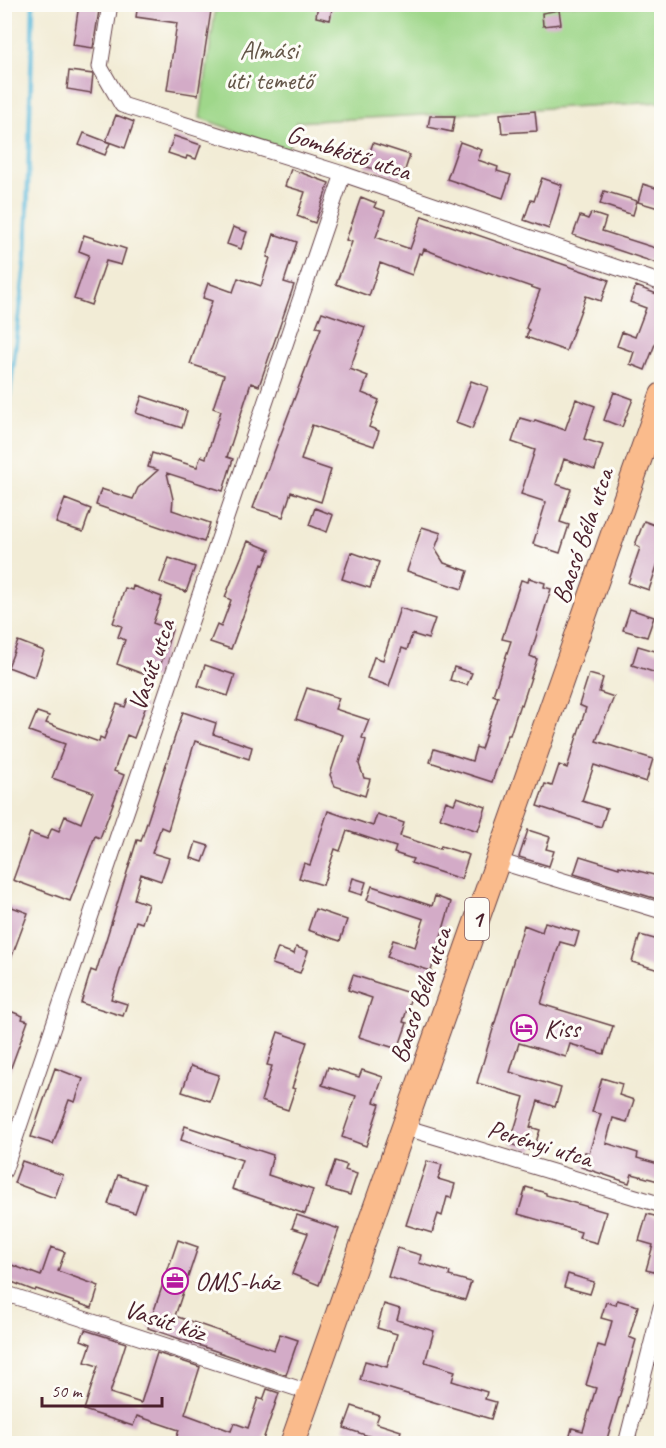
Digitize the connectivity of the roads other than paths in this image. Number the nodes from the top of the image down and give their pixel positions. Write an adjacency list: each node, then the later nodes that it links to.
1 (110, 4): 2 (street, Gombkötő utca)
2 (343, 174): 3 (street, Gombkötő utca); 8 (street, Vasút utca)
3 (662, 283)
4 (662, 395): 5 (main road, Bacsó Béla utca / 1)
5 (498, 861): 6 (street); 7 (main road, Bacsó Béla utca / 1)
6 (662, 910)
7 (404, 1127): 9 (street, Perényi utca); 12 (main road, Bacsó Béla utca / 1)
8 (4, 1171)
9 (662, 1204)
10 (4, 1293): 12 (street, Vasút köz)
11 (661, 1307): 14 (street)
12 (311, 1393): 13 (main road, Bacsó Béla utca / 1)
13 (292, 1443)
14 (626, 1443)

